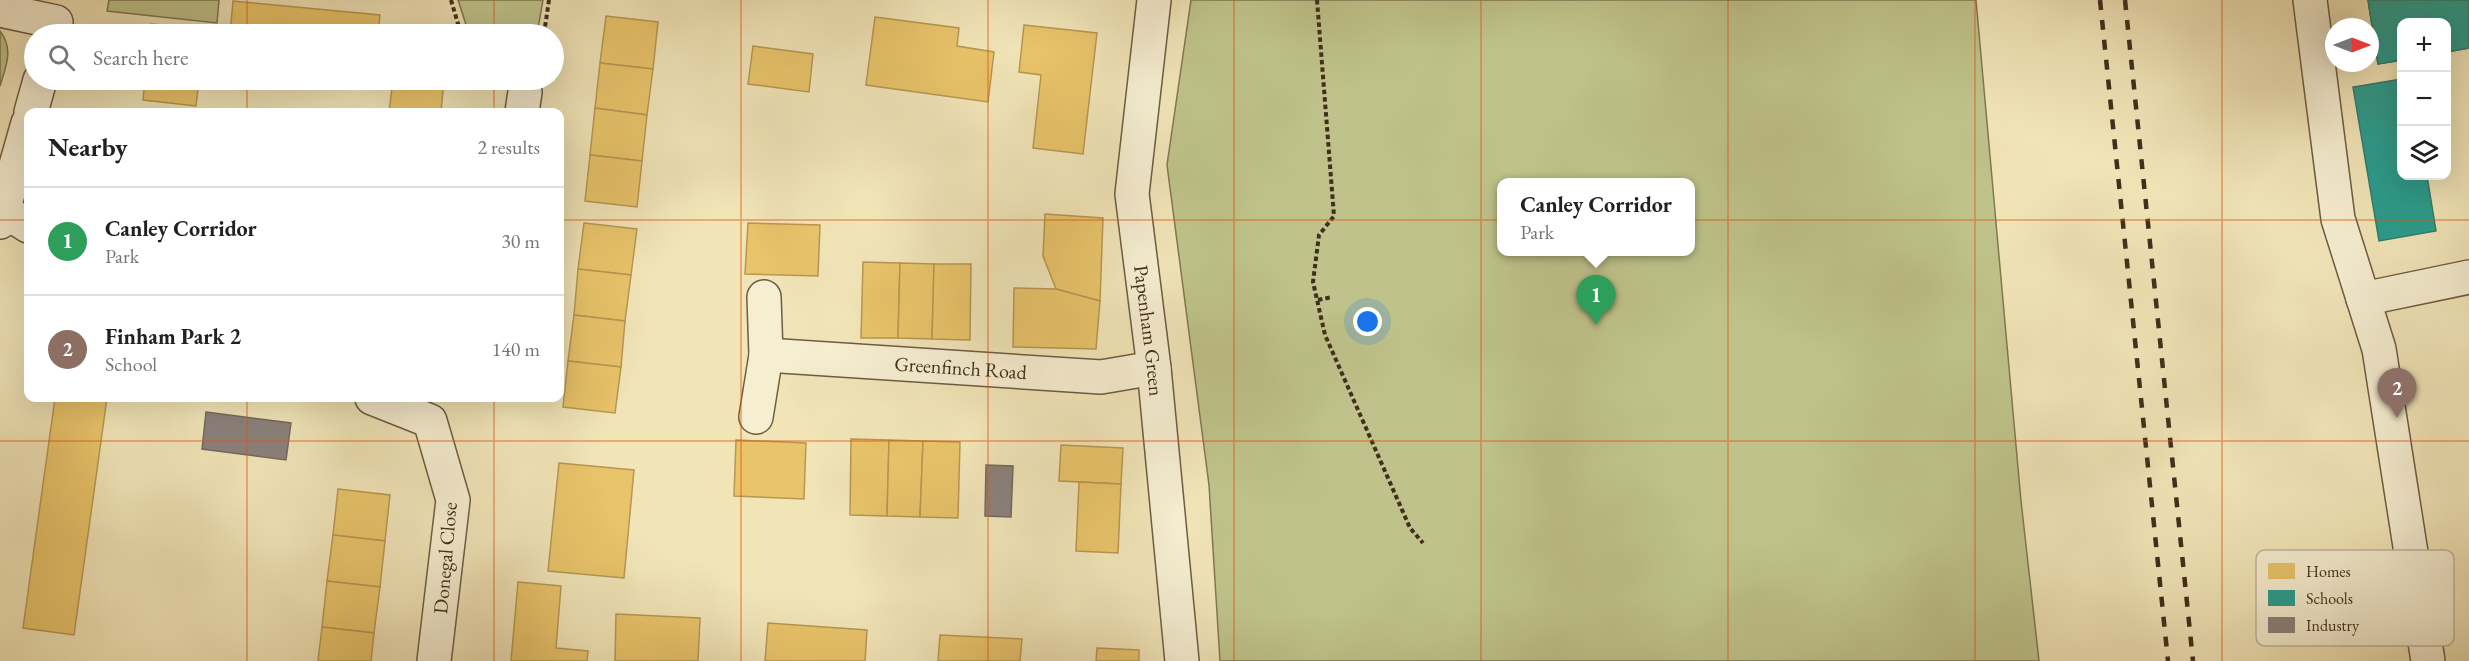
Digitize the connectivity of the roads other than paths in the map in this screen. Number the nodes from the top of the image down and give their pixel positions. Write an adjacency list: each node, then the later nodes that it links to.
1 (1154, 0): 13 (street, Papenham Green)
2 (2310, 0): 11 (street)
3 (0, 10): 4 (street)
4 (56, 19)
5 (37, 90): 6 (street)
6 (32, 108)
7 (24, 146): 8 (street)
8 (11, 220)
9 (2469, 277): 11 (street)
10 (764, 297): 12 (street)
11 (2363, 299): 17 (street)
12 (766, 355): 13 (street, Greenfinch Road); 16 (street)
13 (1154, 368): 20 (street, Papenham Green)
14 (393, 402): 15 (street, Donegal Close)
15 (435, 410): 19 (street, Donegal Close)
16 (756, 417)
17 (2411, 550)
18 (2426, 646): 21 (street)
19 (434, 661)
20 (1182, 661)
21 (2428, 661)

